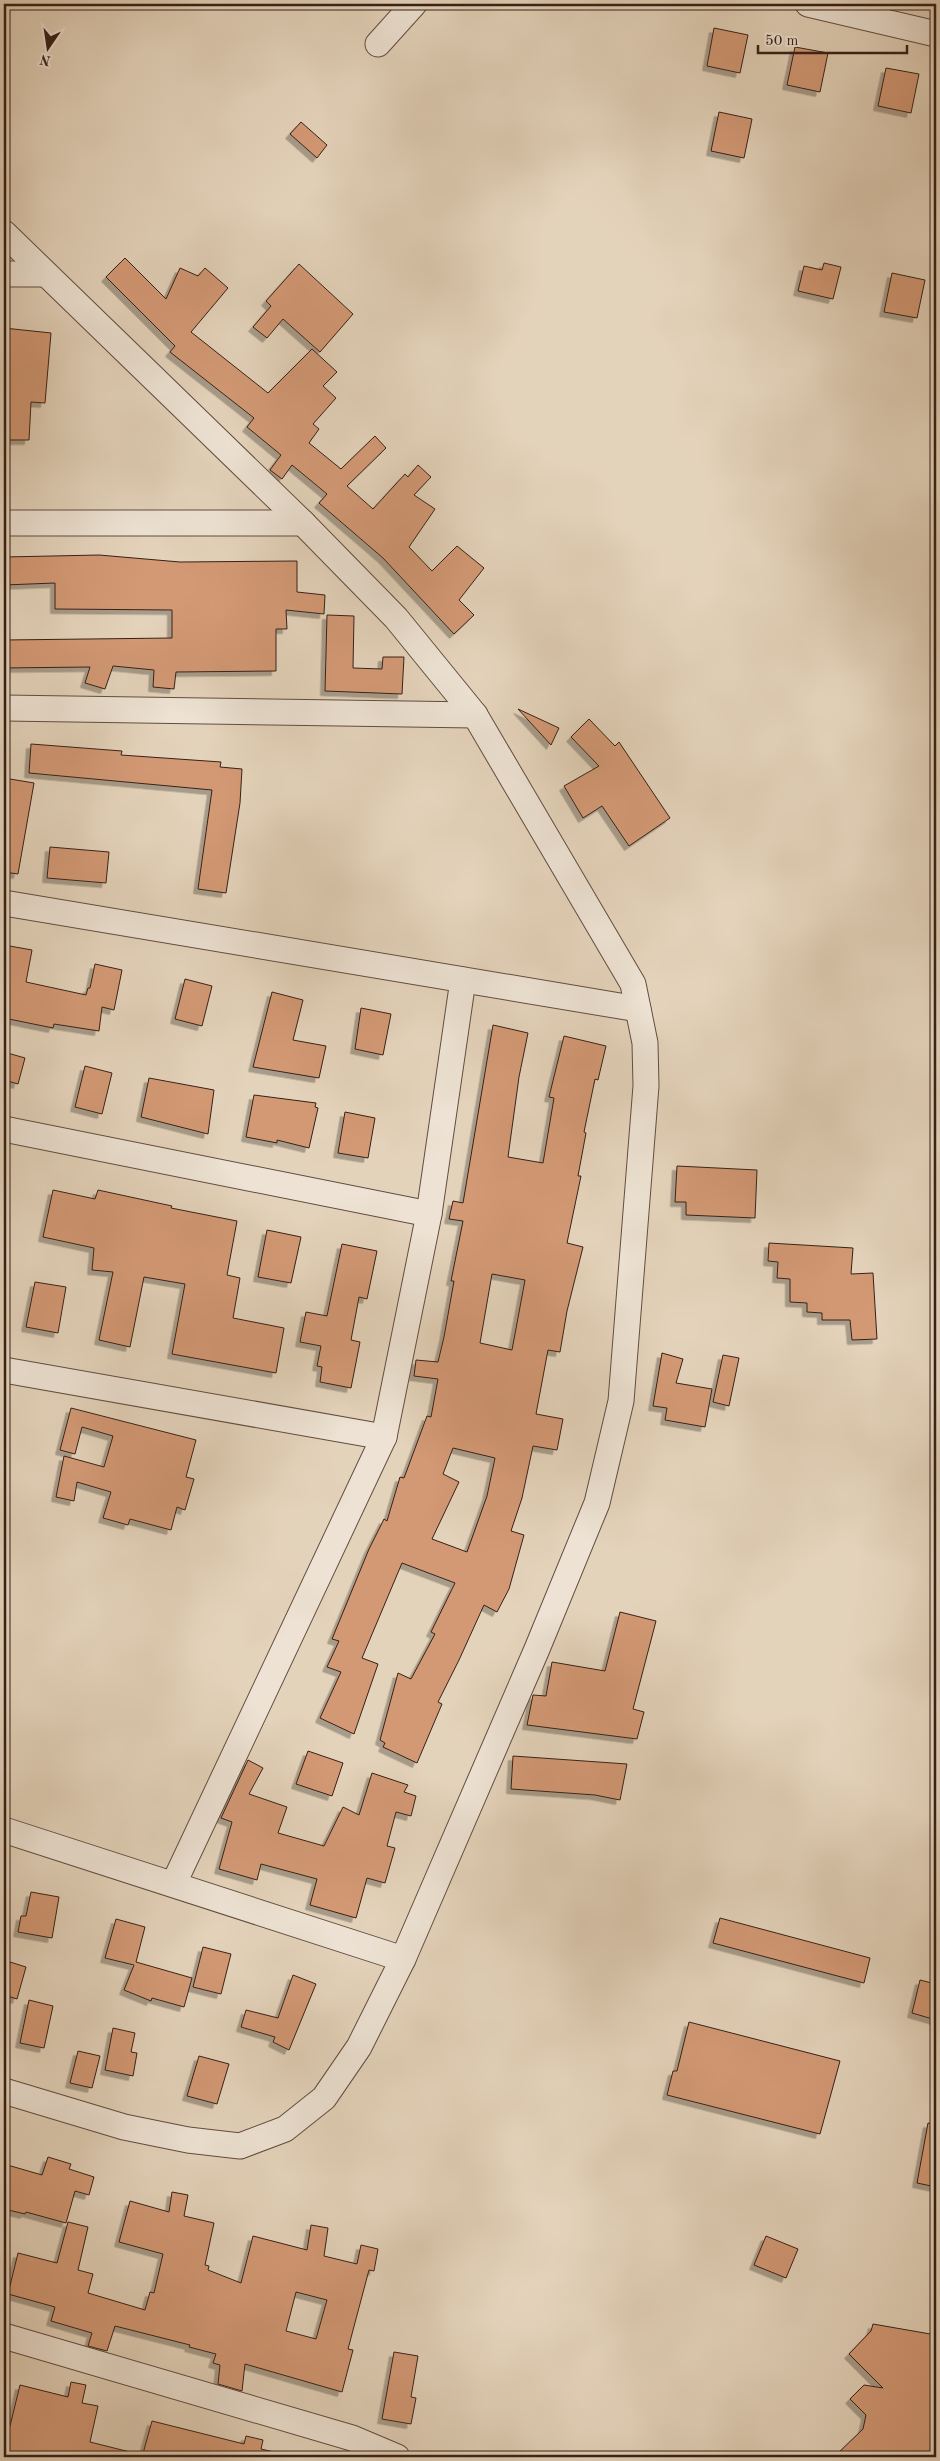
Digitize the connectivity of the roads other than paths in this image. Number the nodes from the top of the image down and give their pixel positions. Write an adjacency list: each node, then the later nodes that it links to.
1 (414, 4): 4 (street)
2 (808, 4): 3 (street)
3 (936, 34)
4 (378, 44)
5 (4, 233): 7 (street)
6 (4, 274): 7 (street)
7 (45, 274): 9 (street)
8 (4, 523): 9 (street)
9 (303, 523): 11 (street)
10 (4, 708): 11 (street)
11 (475, 715): 14 (street)
12 (4, 903): 13 (street)
13 (463, 980): 14 (street); 16 (street)
14 (638, 1009): 21 (street)
15 (4, 1129): 16 (street)
16 (429, 1214): 18 (street)
17 (4, 1370): 18 (street)
18 (384, 1437): 20 (street)
19 (4, 1830): 20 (street)
20 (174, 1883): 21 (street)
21 (403, 1959): 22 (street)
22 (4, 2091)
23 (4, 2336): 24 (street)
24 (397, 2457)

